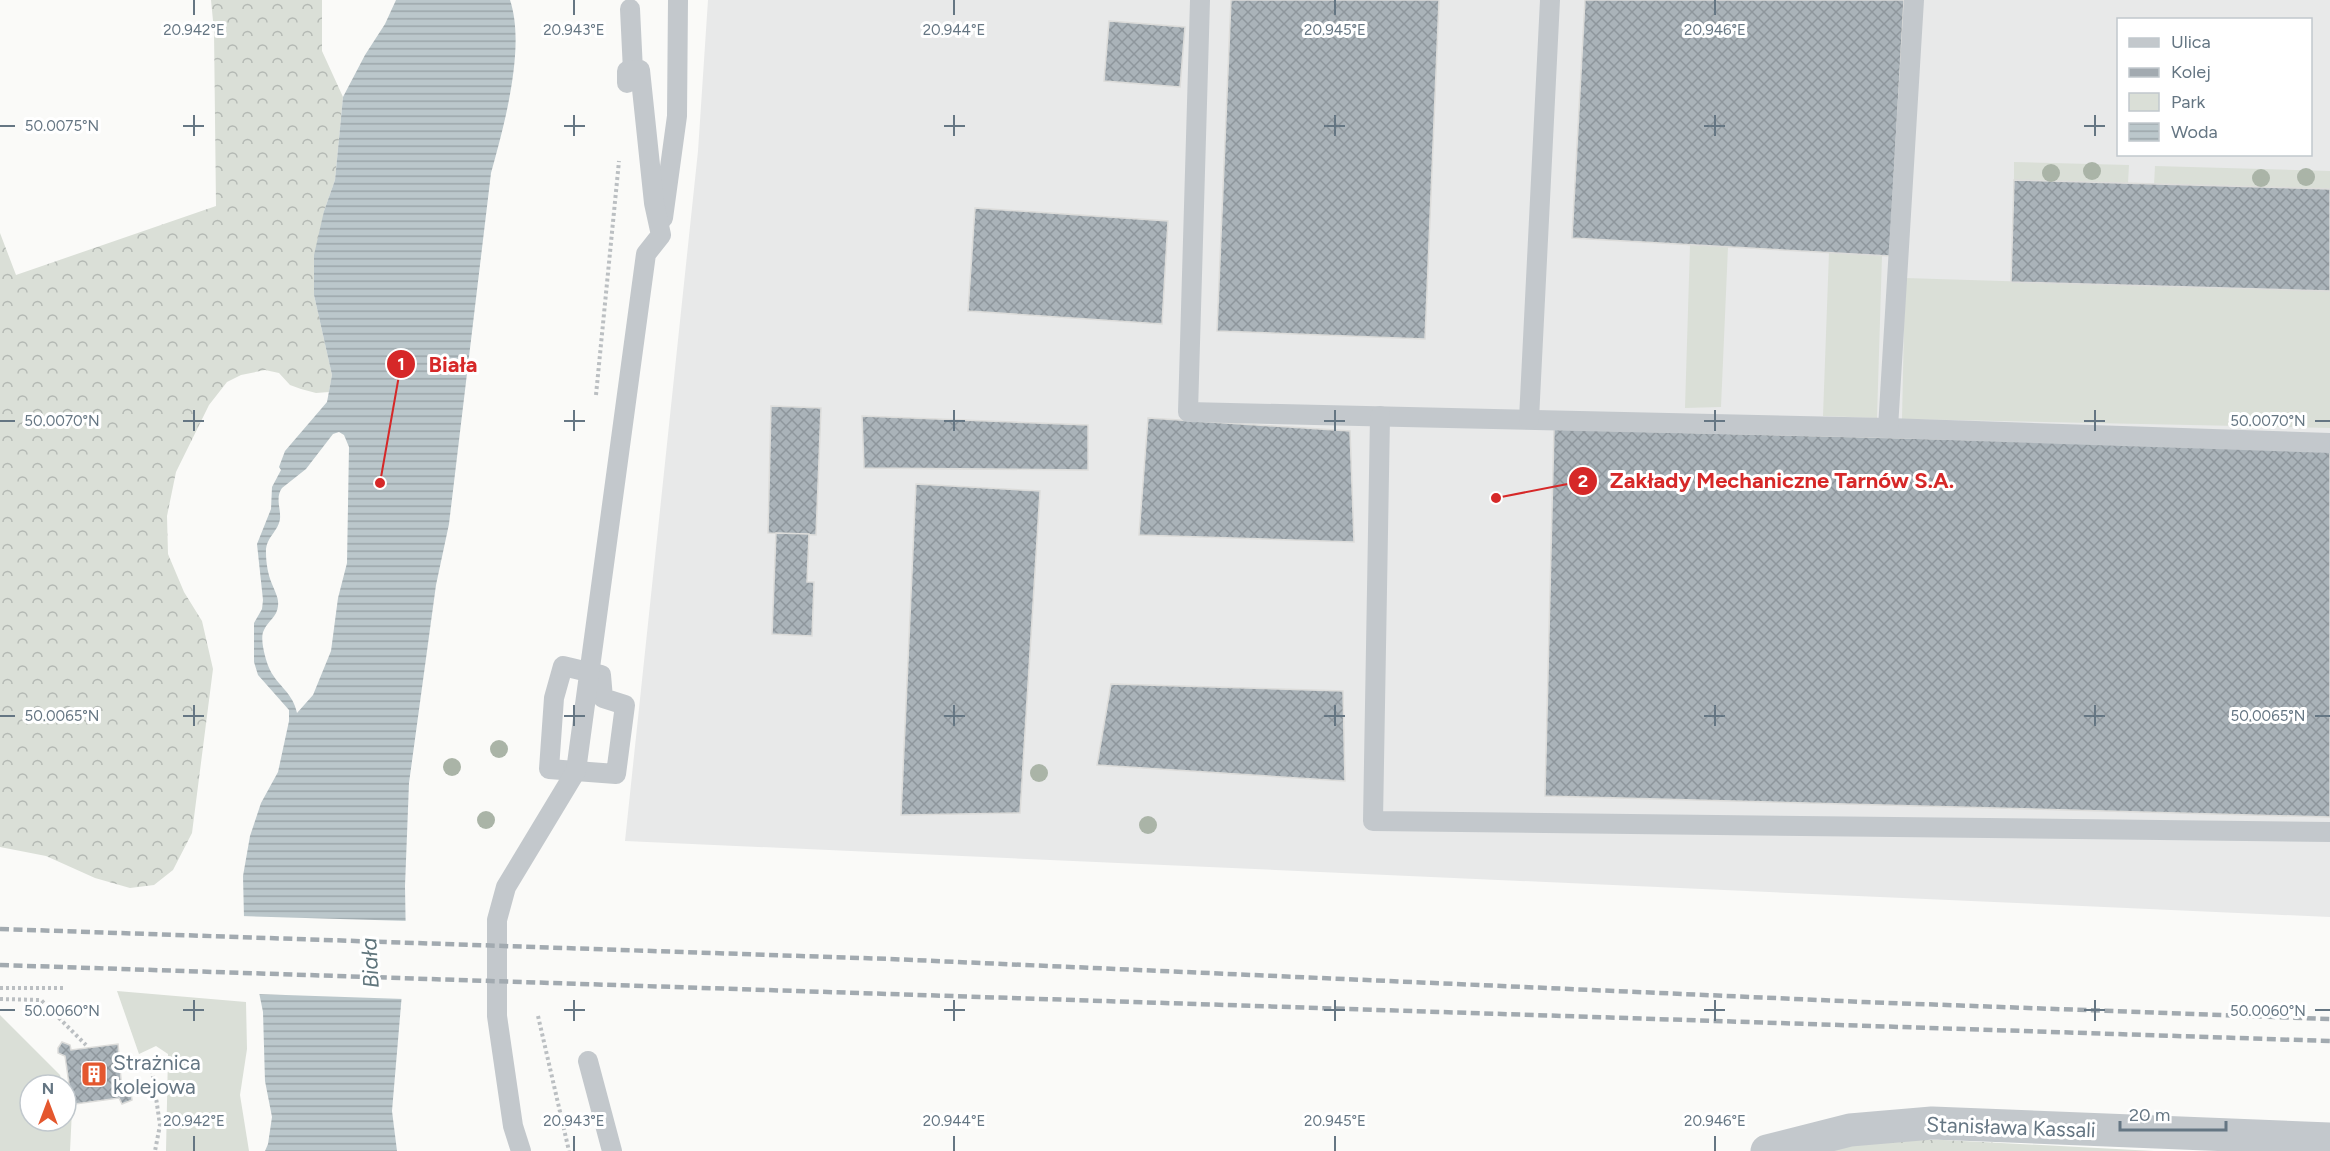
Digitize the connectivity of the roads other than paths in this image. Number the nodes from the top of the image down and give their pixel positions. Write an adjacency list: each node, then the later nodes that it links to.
1 (678, 0): 6 (lane)
2 (1200, 0): 7 (lane)
3 (1550, 0): 8 (lane)
4 (1914, 0): 9 (lane)
5 (629, 3): 6 (lane)
6 (661, 235): 11 (lane)
7 (1380, 416): 8 (lane); 13 (lane)
8 (1529, 419): 9 (lane)
9 (1888, 428): 10 (lane)
10 (2330, 443)
11 (590, 672): 12 (lane); 12 (lane); 12 (lane)
12 (576, 771): 16 (lane)
13 (2330, 832)
14 (588, 1061): 17 (lane)
15 (2330, 1139): 18 (street, Stanisława Kassali)
16 (521, 1151)
17 (612, 1151)
18 (1767, 1151)

